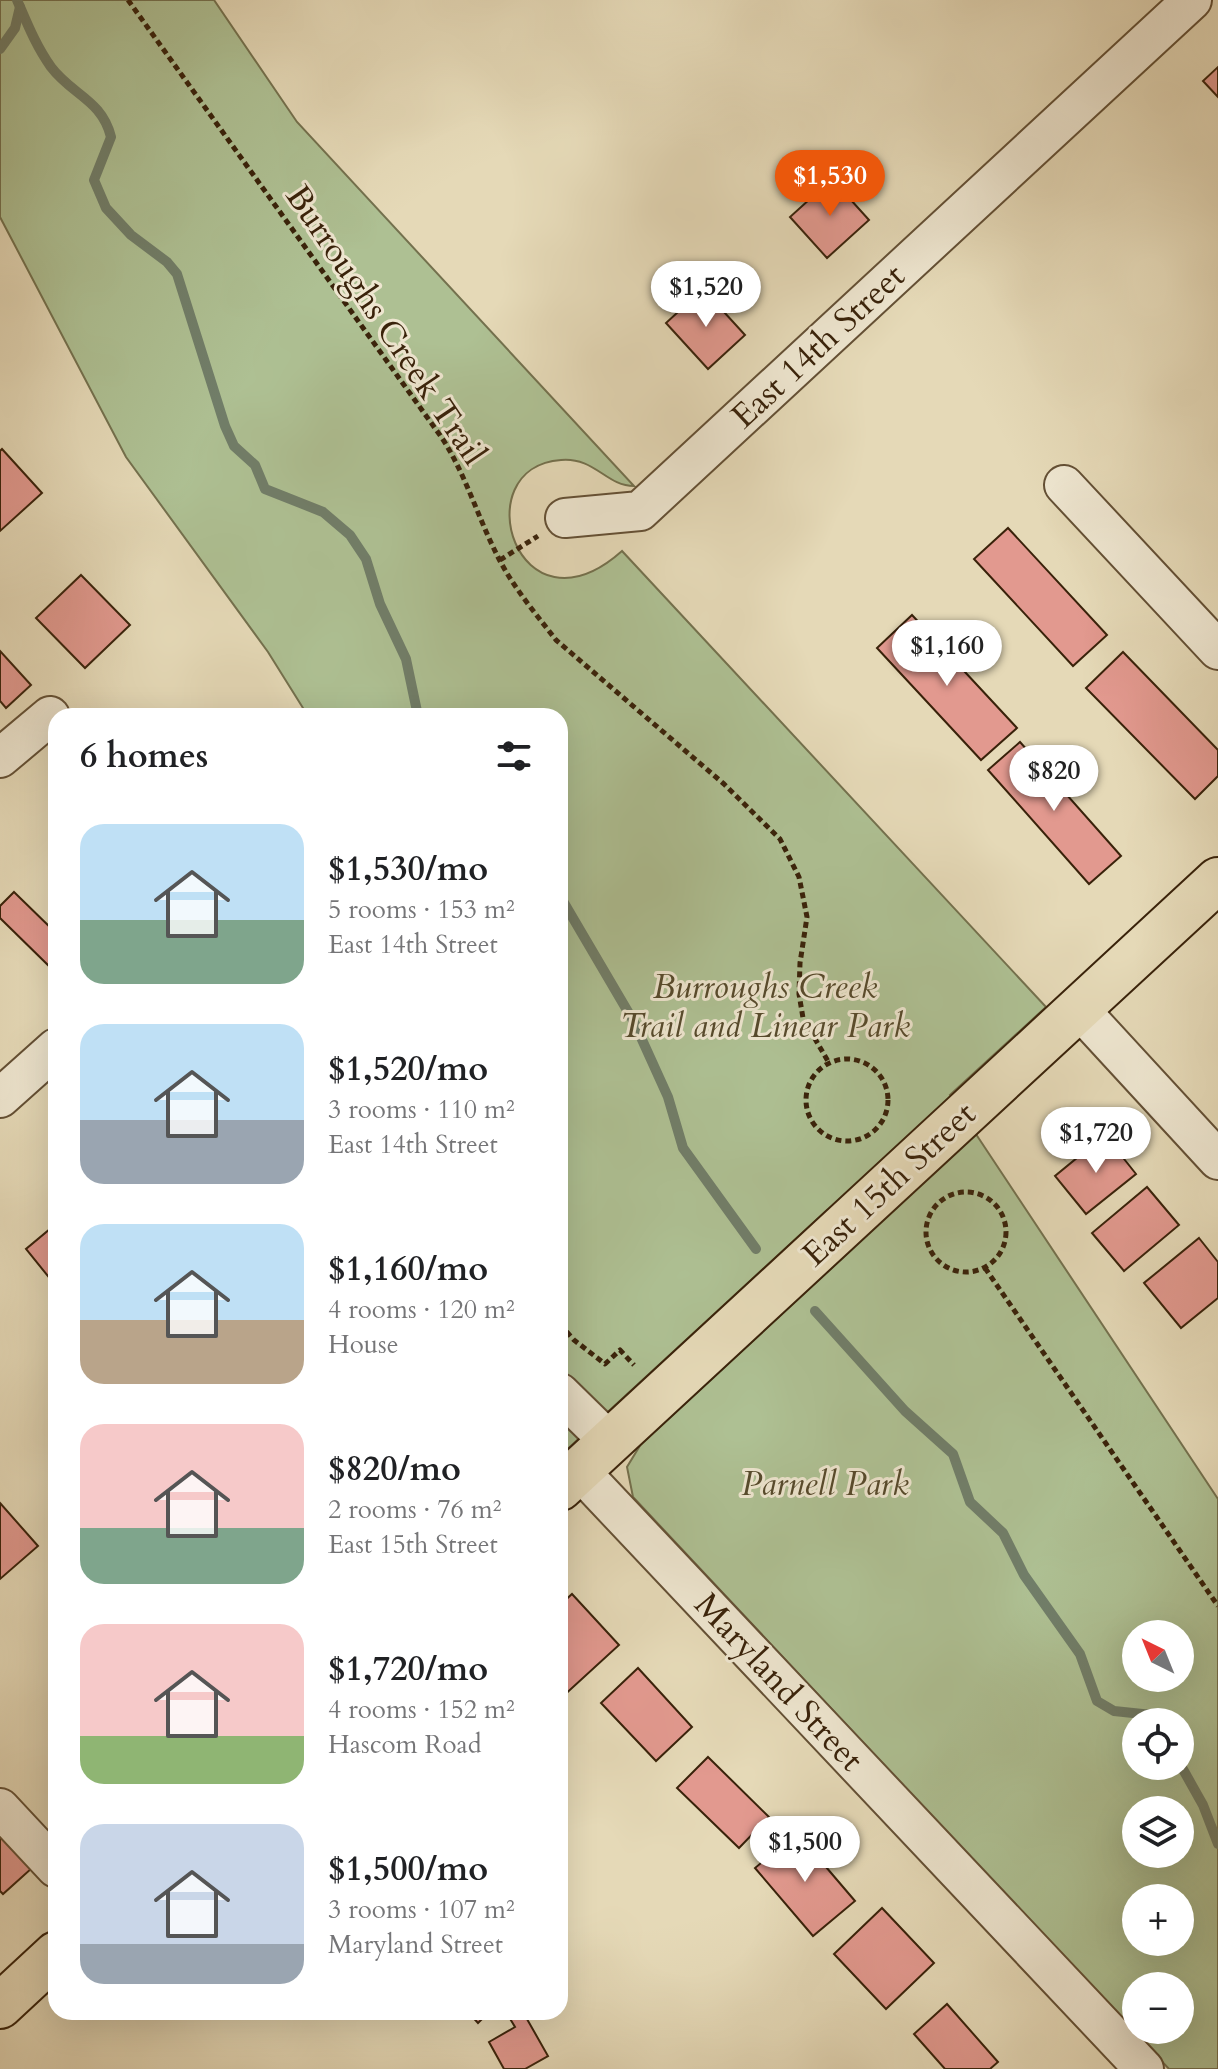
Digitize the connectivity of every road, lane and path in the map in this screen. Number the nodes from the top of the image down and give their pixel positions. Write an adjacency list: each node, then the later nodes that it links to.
1 (128, 0): 11 (path, Burroughs Creek Trail)
2 (1192, 0): 4 (street, East 14th Street)
3 (1064, 485): 5 (street)
4 (565, 518)
5 (1218, 650)
6 (48, 718): 7 (street)
7 (0, 758)
8 (1218, 880): 9 (main road, East 15th Street)
9 (1079, 1009): 13 (street); 18 (main road, East 15th Street)
10 (48, 1055): 12 (street)
11 (829, 1063): 11 (path)
12 (0, 1098)
13 (1218, 1160)
14 (985, 1268): 14 (path); 19 (path)
15 (568, 1333): 16 (path)
16 (634, 1365)
17 (568, 1418): 18 (street, Maryland Street)
18 (583, 1466): 24 (street, Maryland Street)
19 (1218, 1606)
20 (0, 1808): 21 (street)
21 (48, 1859)
22 (48, 1961): 23 (main road)
23 (0, 2006)
24 (1144, 2069)

